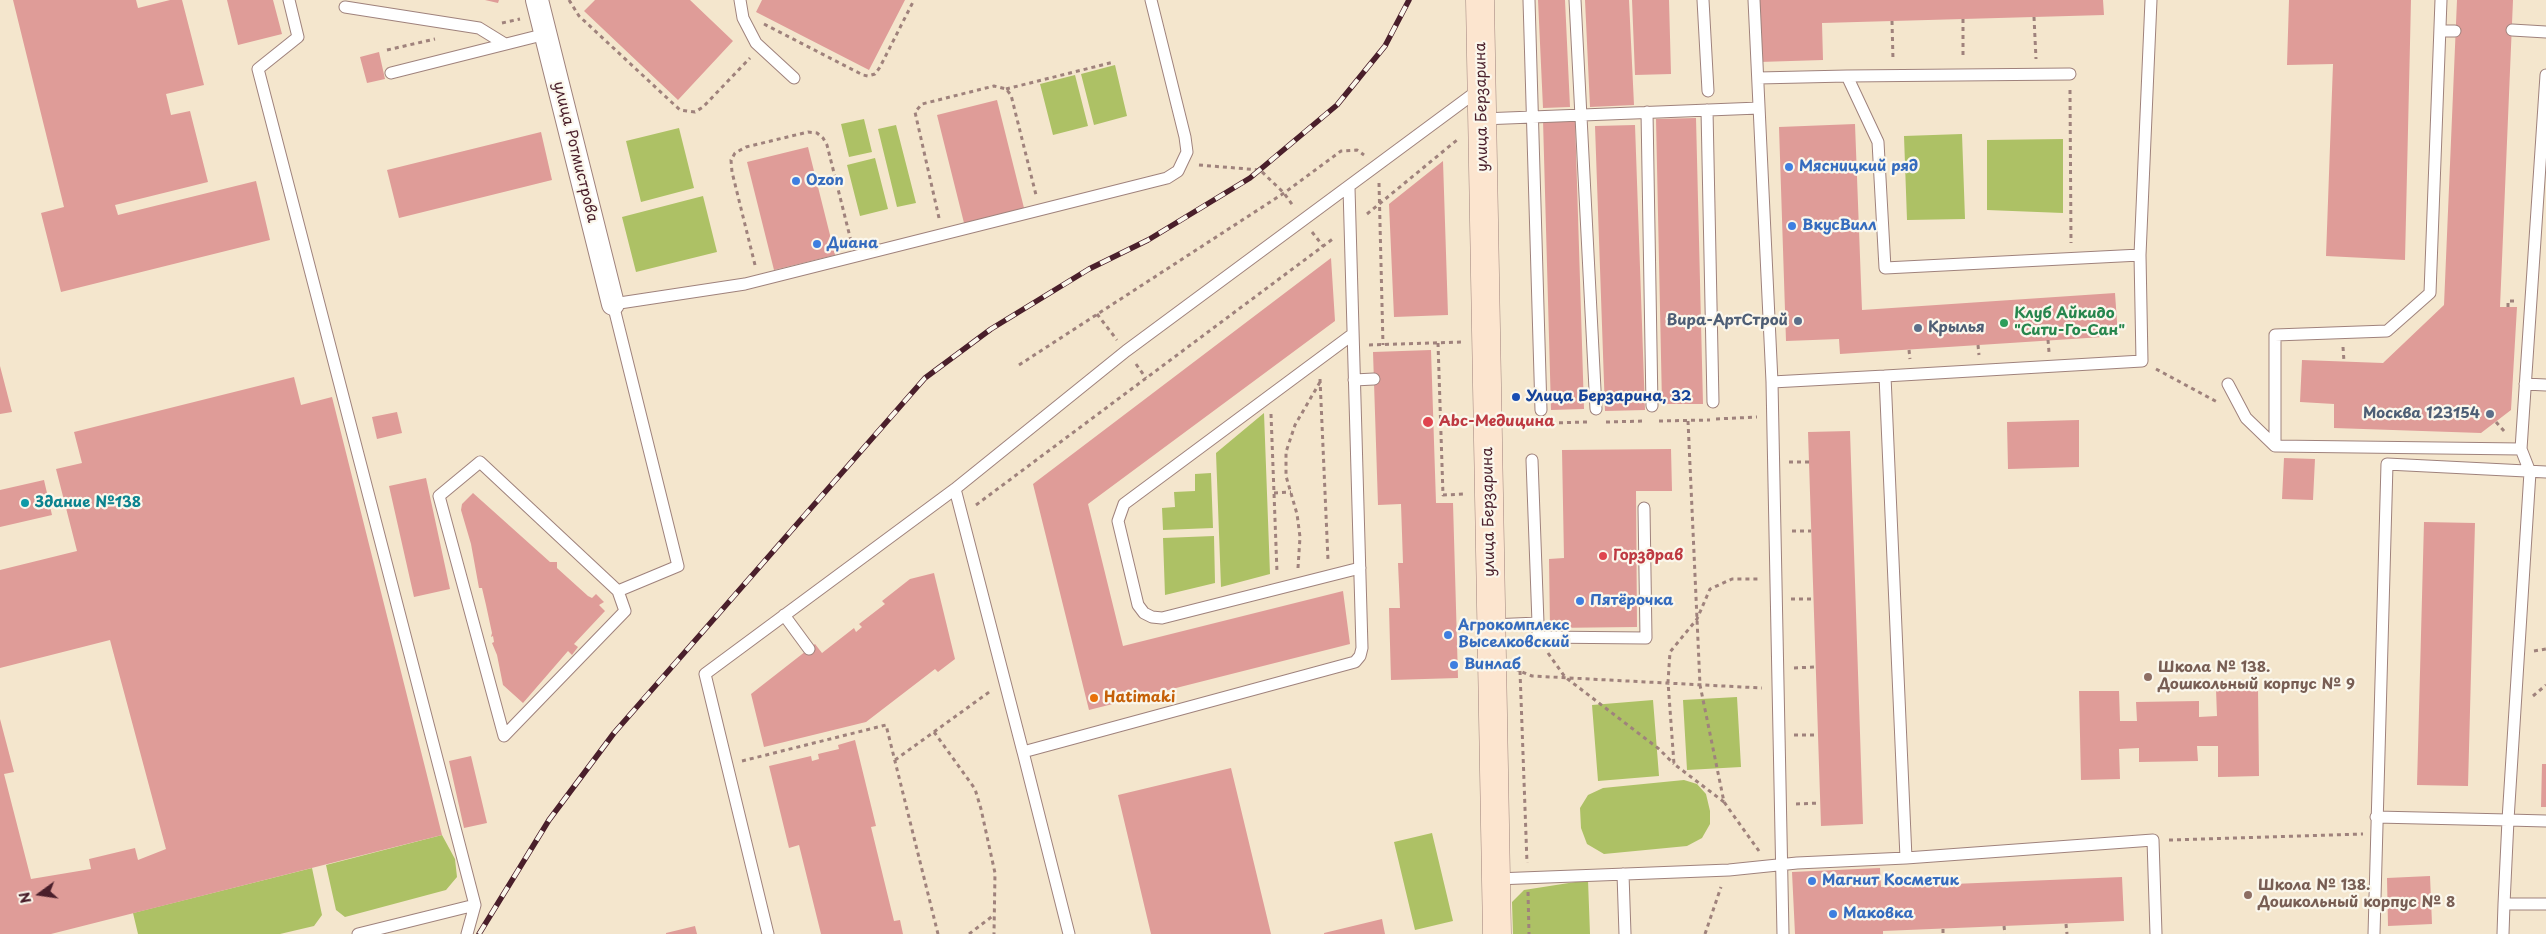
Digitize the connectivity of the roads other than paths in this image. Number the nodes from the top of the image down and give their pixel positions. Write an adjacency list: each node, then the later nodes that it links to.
1 (289, 0): 71 (lane)
2 (537, 0): 17 (street, улица Ротмистрова)
3 (740, 0): 23 (lane)
4 (1151, 0): 35 (lane)
5 (1480, 0): 25 (street, улица Берзарина)
6 (1530, 0): 31 (lane)
7 (1575, 0): 30 (lane)
8 (1703, 0): 26 (lane)
9 (1754, 0): 24 (lane)
10 (2151, 0): 34 (lane)
11 (2441, 0): 14 (lane)
12 (345, 7): 18 (lane)
13 (2512, 30): 16 (lane)
14 (2440, 31): 15 (lane); 48 (lane)
15 (2455, 31)
16 (2546, 32)
17 (546, 34): 18 (lane); 35 (street, улица Ротмистрова)
18 (505, 44): 19 (lane)
19 (391, 73)
20 (2070, 74): 22 (lane)
21 (2546, 75): 42 (lane)
22 (1847, 76): 24 (lane); 34 (lane)
23 (794, 78)
24 (1758, 78): 27 (lane)
25 (1481, 88): 32 (street, улица Берзарина); 33 (lane)
26 (1708, 91)
27 (1759, 108): 28 (lane); 40 (lane)
28 (1707, 110): 29 (lane); 44 (lane)
29 (1647, 112): 30 (lane); 45 (lane)
30 (1581, 115): 31 (lane); 46 (lane)
31 (1534, 116): 32 (lane); 47 (lane)
32 (1482, 119): 59 (street, улица Берзарина)
33 (1348, 188): 36 (lane); 53 (lane)
34 (2140, 255): 37 (lane)
35 (613, 304): 56 (lane)
36 (1353, 334): 39 (lane); 55 (lane)
37 (1885, 376): 40 (lane); 65 (lane)
38 (1374, 379): 39 (lane)
39 (1354, 380): 55 (lane)
40 (1772, 382): 66 (lane)
41 (2228, 384): 48 (lane)
42 (2525, 384): 43 (lane); 49 (lane)
43 (2546, 385)
44 (1712, 402)
45 (1652, 406)
46 (1596, 409)
47 (1542, 410)
48 (2275, 446): 49 (lane)
49 (2521, 449): 51 (lane)
50 (1532, 460): 58 (lane)
51 (2530, 472): 52 (lane); 62 (lane); 63 (lane)
52 (2546, 472)
53 (956, 489): 57 (lane); 61 (lane)
54 (1644, 508): 58 (lane)
55 (1360, 568): 61 (lane)
56 (618, 591): 56 (lane)
57 (784, 615): 60 (lane); 74 (lane)
58 (1538, 624): 59 (lane)
59 (1491, 625): 68 (street, улица Берзарина)
60 (809, 649)
61 (1023, 752): 75 (lane)
62 (2376, 817): 63 (lane); 80 (lane)
63 (2508, 820): 64 (lane); 69 (lane)
64 (2546, 821)
65 (1906, 858): 66 (lane); 79 (lane)
66 (1775, 865): 67 (lane); 78 (lane)
67 (1623, 874): 68 (lane); 77 (lane)
68 (1496, 879): 76 (street, улица Берзарина)
69 (2504, 904): 70 (lane); 81 (lane)
70 (2546, 904)
71 (475, 905): 72 (lane); 73 (lane)
72 (358, 934)
73 (467, 934)
74 (768, 934)
75 (1069, 934)
76 (1496, 934)
77 (1625, 934)
78 (1783, 934)
79 (2156, 934)
80 (2374, 934)
81 (2503, 934)

